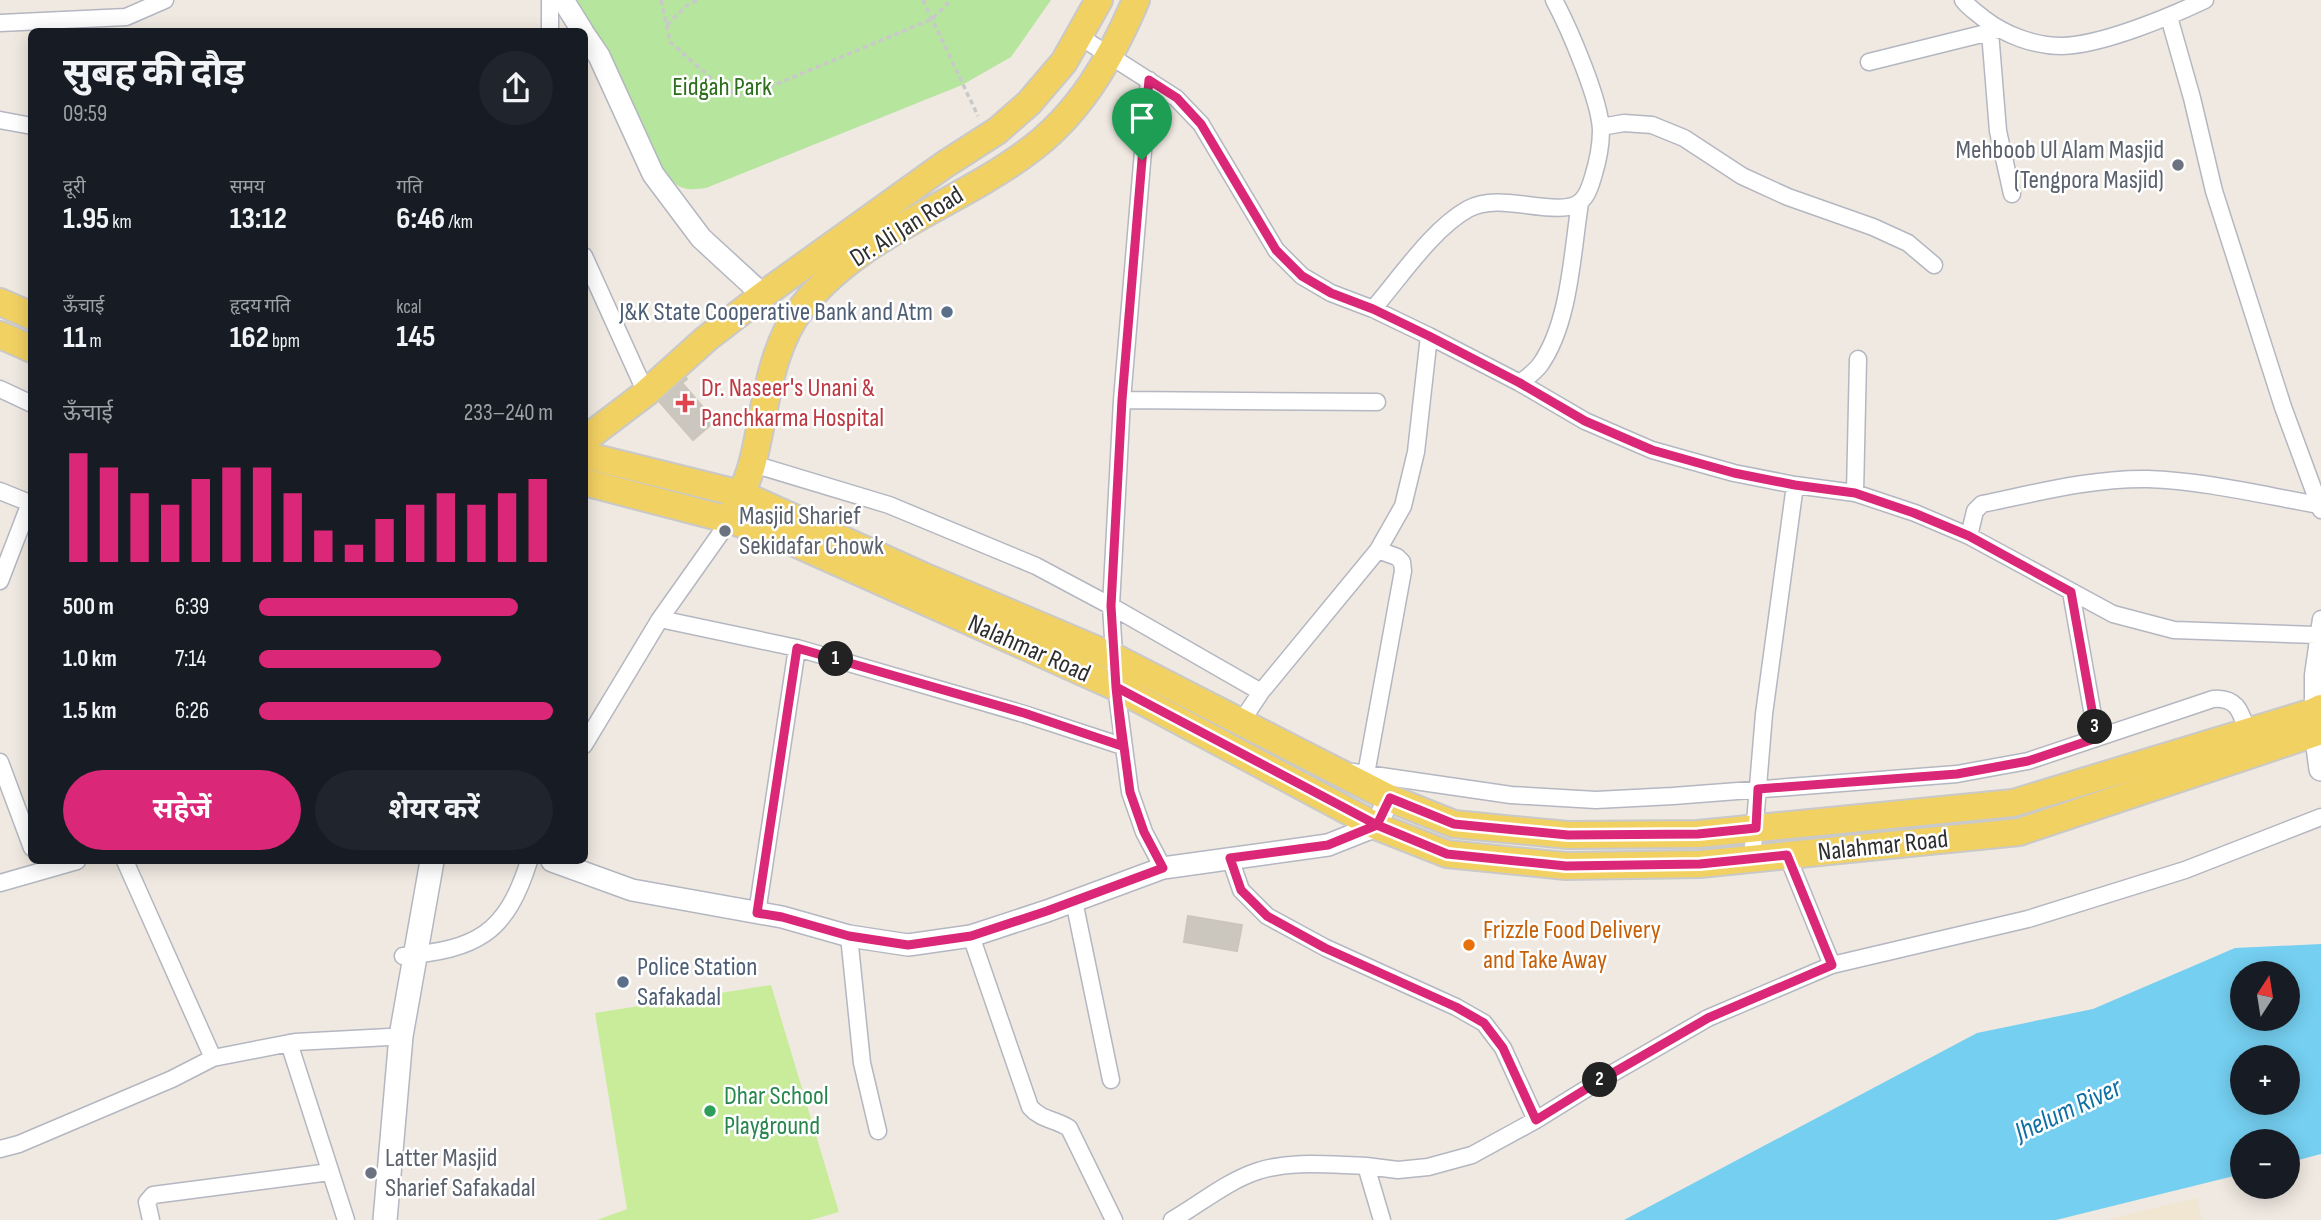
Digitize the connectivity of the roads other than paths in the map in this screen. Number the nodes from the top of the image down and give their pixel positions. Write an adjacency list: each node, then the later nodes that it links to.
1 (165, 0): 11 (street)
2 (550, 0): 12 (street)
3 (563, 0): 13 (street)
4 (1099, 0): 15 (main road, Dr. Ali Jan Road)
5 (1136, 0): 17 (main road, Dr. Ali Jan Road)
6 (1554, 0): 22 (street)
7 (1963, 0): 14 (street)
8 (2205, 0): 9 (street)
9 (2169, 17): 14 (street); 50 (street)
10 (0, 23): 11 (street)
11 (128, 24)
12 (550, 28)
13 (581, 28)
14 (1994, 31): 18 (street); 23 (street)
15 (1079, 36): 17 (street); 27 (main road, Dr. Ali Jan Road)
16 (588, 39): 27 (street)
17 (1110, 56): 19 (street); 43 (main road, Dr. Ali Jan Road)
18 (1869, 62)
19 (1149, 80): 29 (street); 38 (street)
20 (0, 120): 21 (street)
21 (28, 125)
22 (1601, 127): 24 (street); 26 (street)
23 (2012, 194)
24 (1580, 203): 29 (street); 35 (street)
25 (588, 265): 37 (street)
26 (1934, 265)
27 (763, 295): 37 (main road, Dr. Ali Jan Road)
28 (0, 302): 30 (main road)
29 (1373, 309): 32 (street)
30 (28, 314)
31 (0, 335): 33 (main road)
32 (1429, 336): 35 (street); 54 (street)
33 (28, 347)
34 (1858, 359): 47 (street)
35 (1520, 383): 45 (street)
36 (0, 388): 39 (street)
37 (646, 393): 41 (main road, Dr. Ali Jan Road)
38 (1122, 400): 40 (street); 57 (street)
39 (28, 402)
40 (1377, 402)
41 (588, 437)
42 (588, 456): 48 (main road, Nalahmar Road)
43 (752, 464): 48 (main road, Dr. Ali Jan Road); 57 (street)
44 (588, 482): 52 (main road, Nalahmar Road)
45 (1795, 485): 47 (street); 76 (street)
46 (0, 491): 49 (street)
47 (1855, 493): 53 (street)
48 (741, 494): 52 (main road); 61 (main road, Nalahmar Road)
49 (28, 502)
50 (2320, 508): 53 (street)
51 (28, 511): 55 (street)
52 (730, 520): 58 (street); 62 (main road, Nalahmar Road)
53 (1969, 536): 56 (street)
54 (1378, 550): 63 (street); 75 (street)
55 (0, 581)
56 (2071, 592): 59 (street); 70 (street)
57 (1111, 606): 61 (street); 63 (street)
58 (660, 619): 60 (street); 65 (street)
59 (2319, 627): 66 (street)
60 (797, 648): 71 (street); 95 (street)
61 (1114, 657): 62 (street); 67 (main road, Nalahmar Road)
62 (1116, 687): 71 (street); 79 (main road, Nalahmar Road)
63 (1261, 692): 67 (street)
64 (588, 710): 65 (street)
65 (602, 712): 69 (street)
66 (2318, 721): 68 (main road, Nalahmar Road); 74 (main road); 82 (main road, Nalahmar Road)
67 (1241, 722): 73 (main road, Nalahmar Road)
68 (2248, 733): 70 (street); 80 (main road, Nalahmar Road)
69 (588, 738)
70 (2097, 738): 76 (street)
71 (1122, 746): 92 (street)
72 (0, 762): 81 (street)
73 (1334, 769): 75 (street); 77 (main road, Nalahmar Road)
74 (2321, 769)
75 (1366, 774): 76 (street)
76 (1758, 789): 80 (street)
77 (1390, 798): 79 (street); 80 (main road, Nalahmar Road)
78 (2321, 817): 99 (street)
79 (1377, 825): 83 (street); 84 (main road, Nalahmar Road)
80 (1756, 828): 84 (street)
81 (28, 837)
82 (1787, 855): 84 (main road, Nalahmar Road); 99 (street)
83 (1230, 858): 92 (street); 104 (street)
84 (1752, 859)
85 (58, 864): 91 (street)
86 (126, 864): 102 (street)
87 (417, 864): 98 (main road)
88 (431, 864): 98 (main road)
89 (528, 864): 98 (street)
90 (560, 864): 95 (street)
91 (38, 867): 93 (street)
92 (1163, 868): 94 (street)
93 (0, 883)
94 (1074, 901): 97 (street); 103 (street)
95 (757, 913): 96 (street)
96 (849, 936): 97 (street); 105 (street)
97 (971, 936): 113 (street)
98 (409, 955): 100 (main road); 112 (main road)
99 (1832, 965): 104 (street)
100 (389, 1037): 101 (street); 111 (main road)
101 (289, 1043): 102 (street); 108 (street)
102 (213, 1058): 106 (street)
103 (1111, 1080)
104 (1536, 1120): 107 (street)
105 (878, 1131)
106 (0, 1149)
107 (1366, 1166): 114 (street); 115 (street)
108 (330, 1172): 109 (street); 110 (street)
109 (151, 1220)
110 (346, 1220)
111 (372, 1220)
112 (385, 1220)
113 (1114, 1220)
114 (1172, 1220)
115 (1382, 1220)

